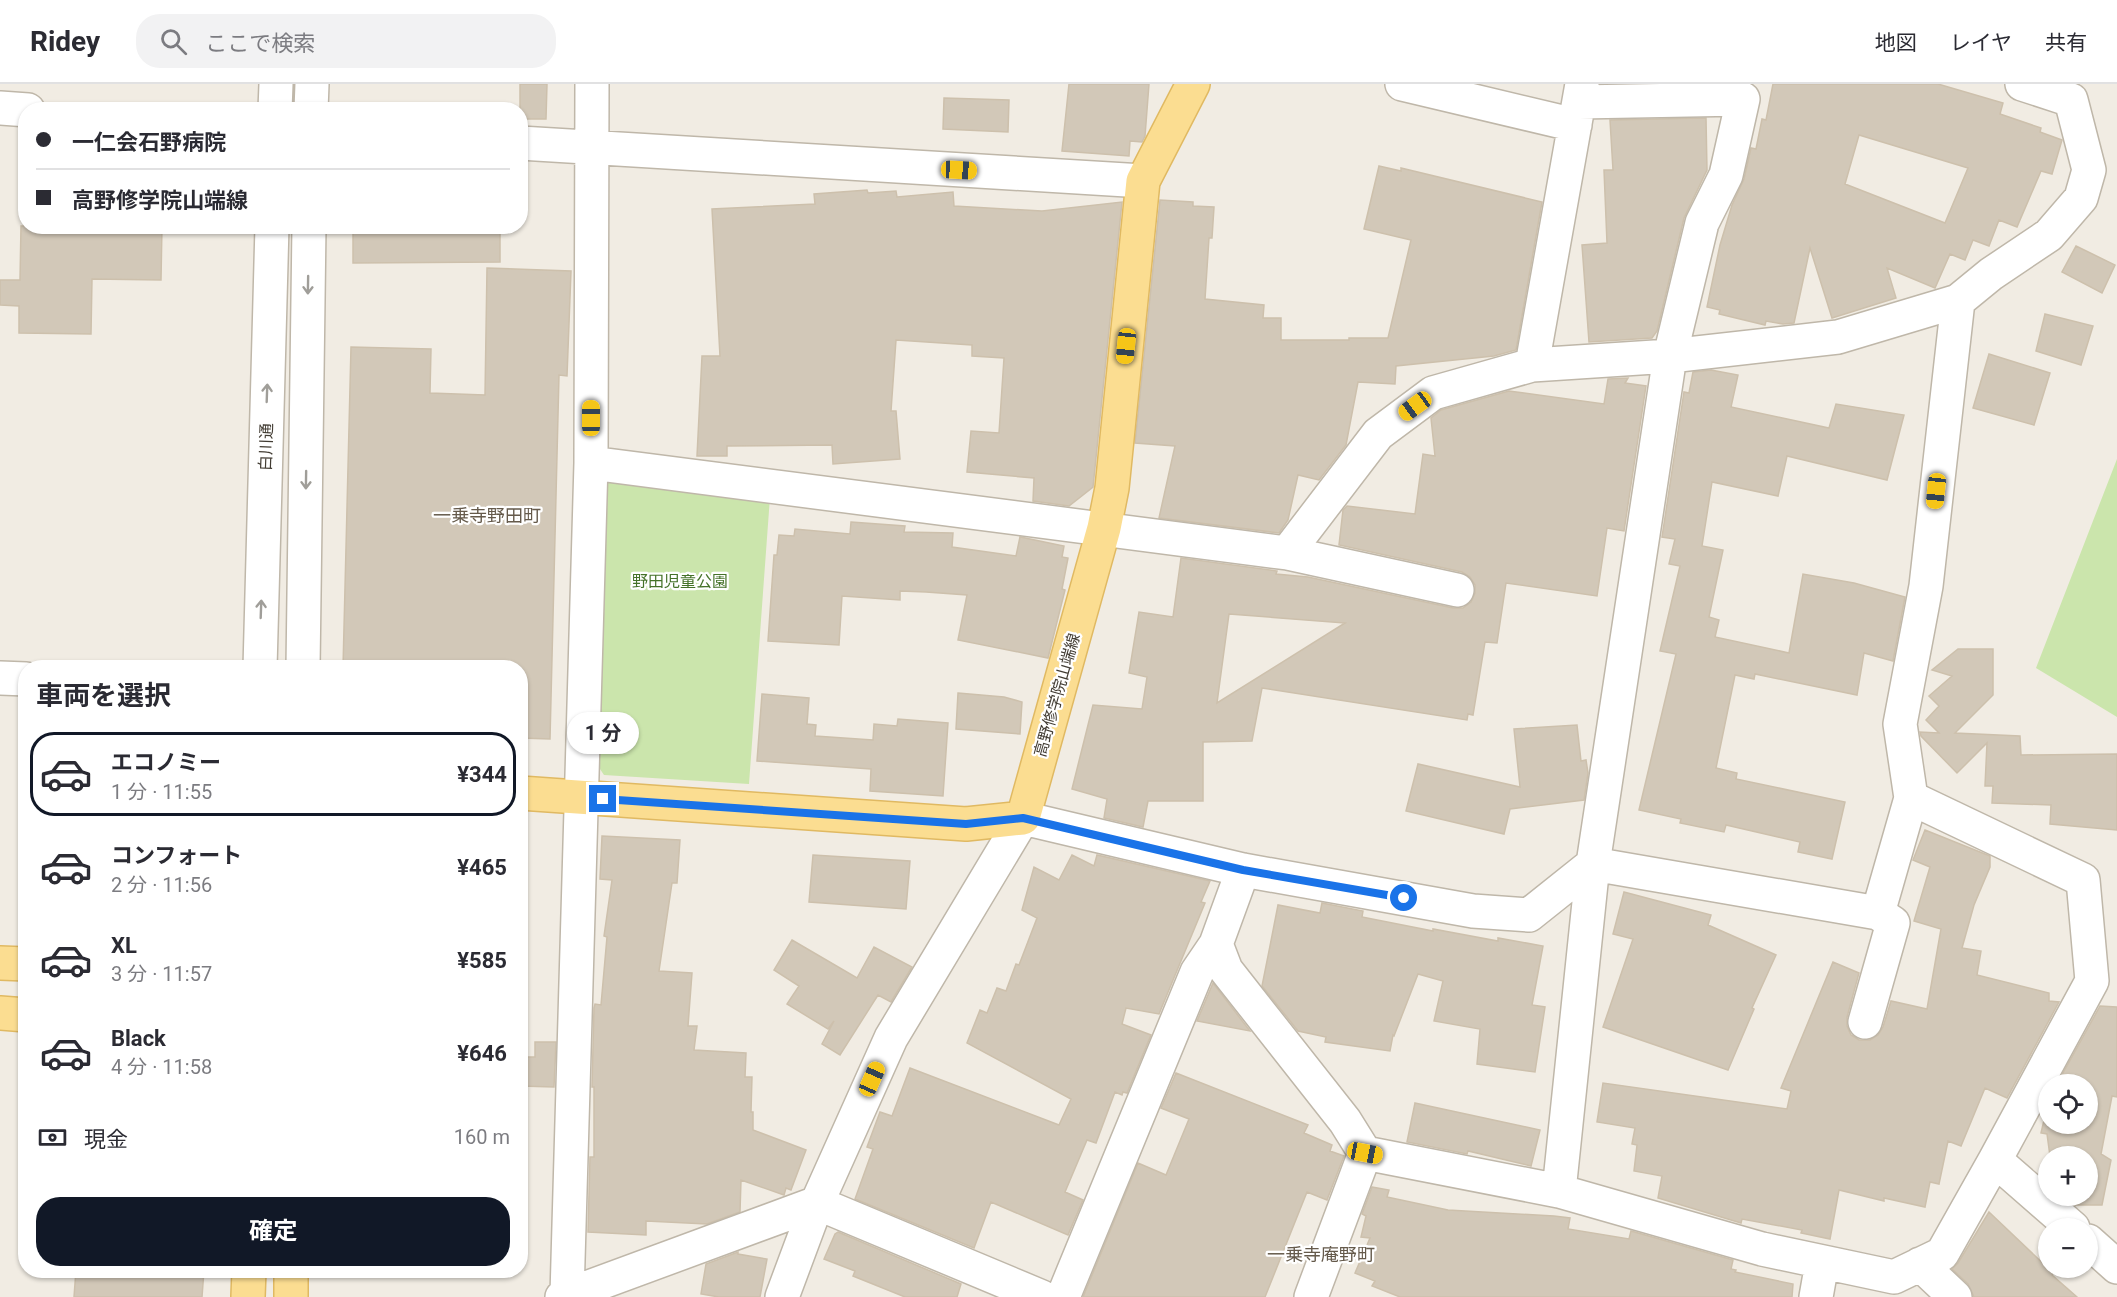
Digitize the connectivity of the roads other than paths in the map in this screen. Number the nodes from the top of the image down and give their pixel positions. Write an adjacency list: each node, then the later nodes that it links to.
1 (276, 84): 7 (street)
2 (312, 84): 8 (street)
3 (592, 84): 13 (street)
4 (1193, 84): 14 (main road, 高野修学院山端線)
5 (1402, 84): 9 (street)
6 (2022, 84): 17 (street)
7 (275, 102)
8 (311, 102)
9 (1578, 104): 18 (street); 19 (street)
10 (0, 108): 11 (street)
11 (18, 109)
12 (528, 144): 13 (street)
13 (590, 148): 14 (street); 20 (street)
14 (1143, 181): 21 (main road, 高野修学院山端線)
15 (272, 234): 24 (street, 白川通, one-way to 15)
16 (309, 234): 25 (street, one-way to 25)
17 (1958, 301): 18 (street); 30 (street)
18 (1670, 356): 19 (street); 32 (street)
19 (1532, 365): 22 (street)
20 (591, 463): 21 (street); 29 (street)
21 (1104, 528): 22 (street); 31 (main road, 高野修学院山端線)
22 (1287, 553): 23 (street)
23 (1457, 590)
24 (260, 660)
25 (303, 660)
26 (0, 678): 27 (street)
27 (18, 679)
28 (528, 794): 29 (main road)
29 (581, 797): 31 (main road); 52 (street)
30 (1911, 798): 34 (street); 42 (street)
31 (1023, 818): 33 (street); 44 (street)
32 (1593, 864): 33 (street); 34 (street); 43 (street)
33 (1243, 870): 35 (street)
34 (1878, 913): 40 (street)
35 (1216, 944): 41 (street); 57 (street)
36 (0, 963): 37 (main road)
37 (18, 964)
38 (0, 1013): 39 (main road)
39 (18, 1014)
40 (1865, 1022)
41 (1365, 1153): 43 (street); 58 (street)
42 (1995, 1161): 45 (street); 48 (street)
43 (1558, 1191): 47 (street)
44 (817, 1203): 52 (street); 55 (street); 56 (street)
45 (2061, 1218)
46 (2098, 1251): 49 (street)
47 (1822, 1263): 48 (street); 59 (street)
48 (1920, 1264): 60 (street)
49 (2117, 1267)
50 (249, 1278): 53 (main road)
51 (291, 1278): 54 (main road)
52 (565, 1296)
53 (249, 1297)
54 (291, 1297)
55 (782, 1297)
56 (1042, 1297)
57 (1063, 1297)
58 (1311, 1297)
59 (1816, 1297)
60 (1956, 1297)

